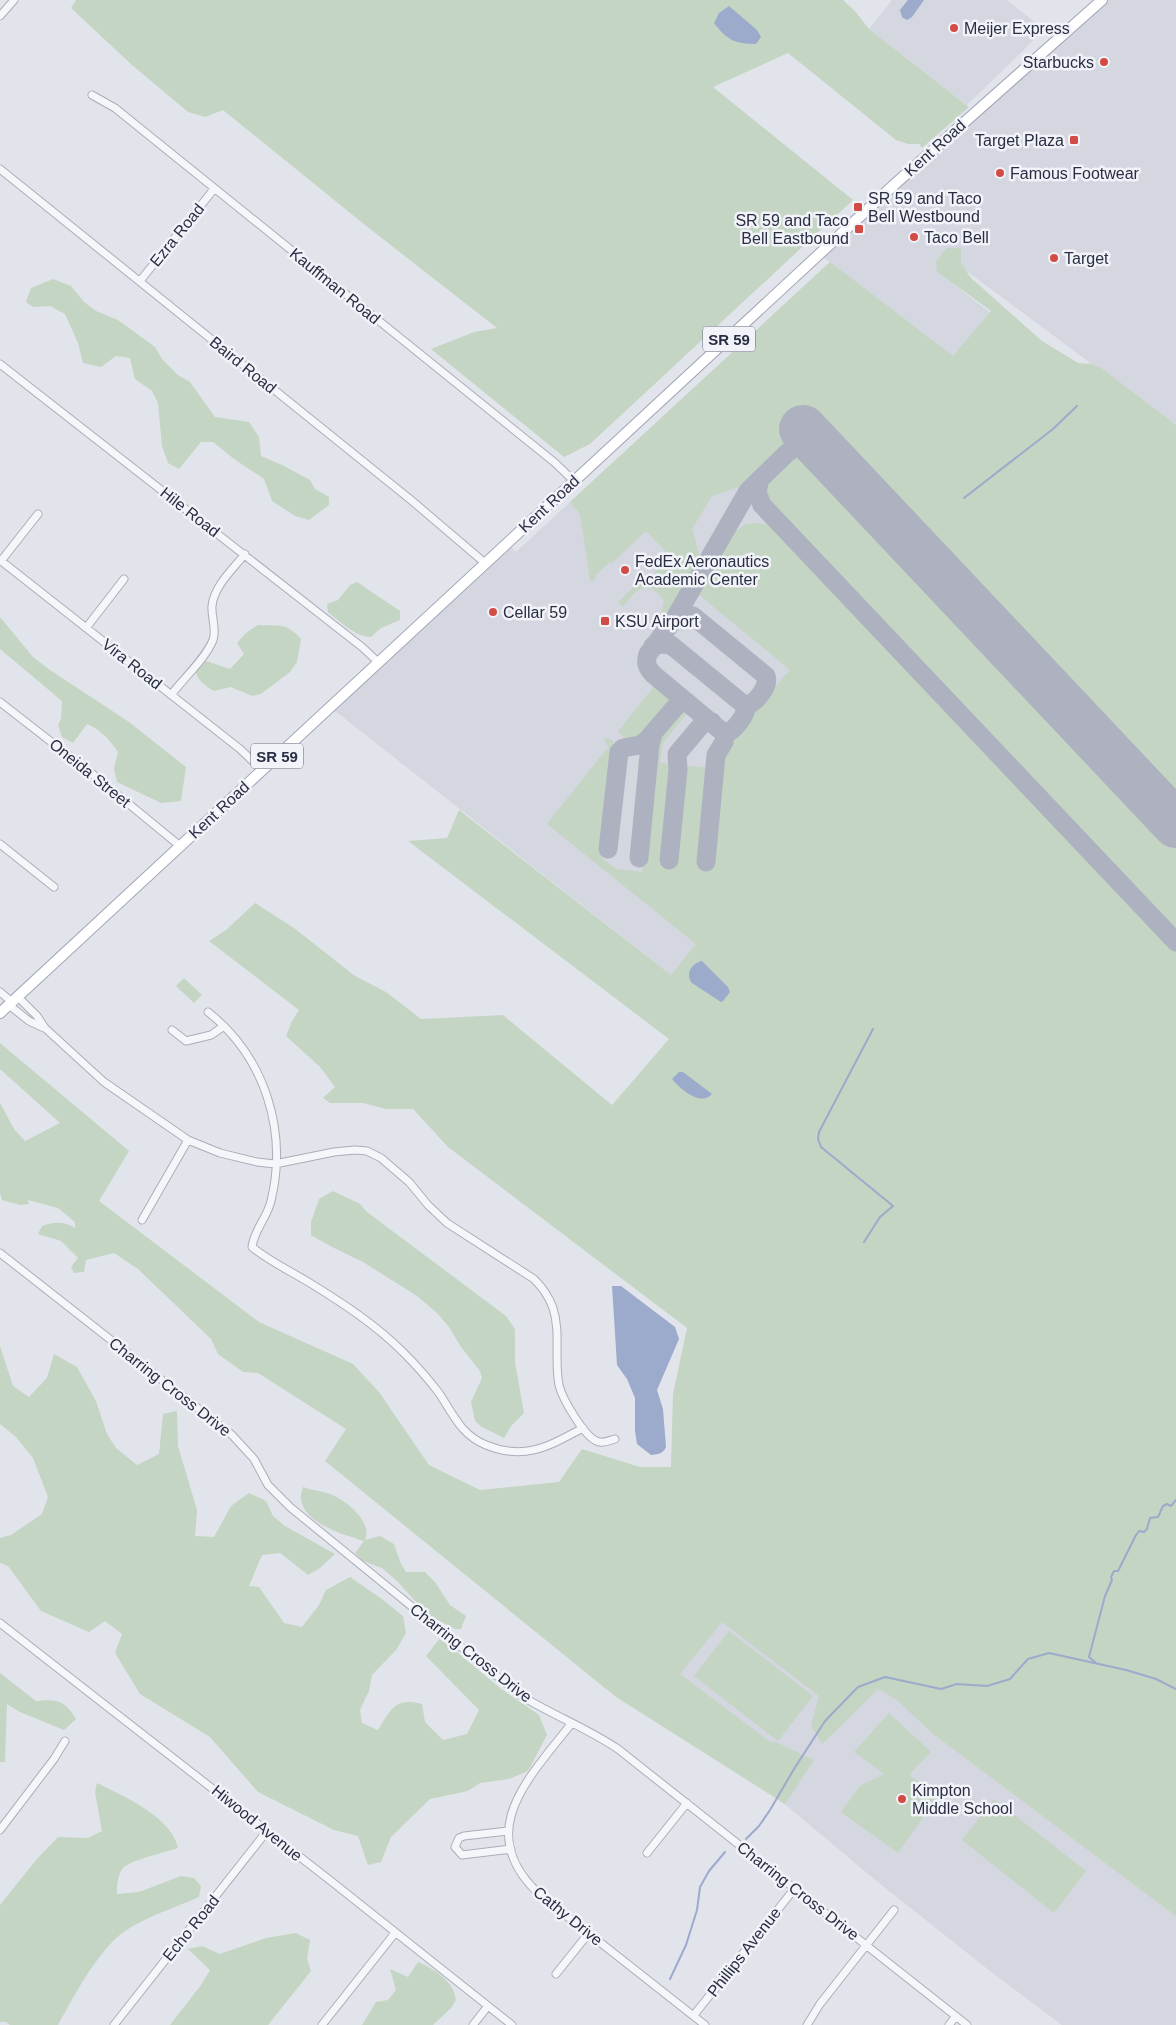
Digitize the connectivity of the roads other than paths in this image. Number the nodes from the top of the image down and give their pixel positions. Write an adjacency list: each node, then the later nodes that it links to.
1 (14, 0): 3 (street)
2 (1102, 0): 9 (main road, Kent Road / SR 59)
3 (0, 16)
4 (92, 95): 6 (street, Kauffman Road)
5 (0, 169): 7 (street, Baird Road)
6 (214, 189): 7 (street, Ezra Road); 9 (street, Kauffman Road)
7 (140, 281): 13 (street, Baird Road)
8 (0, 364): 11 (street, Hile Road)
9 (574, 481): 13 (main road, Kent Road / SR 59)
10 (38, 514): 12 (street)
11 (245, 554): 16 (street, Hile Road); 17 (street)
12 (1, 560): 15 (street, Vira Road)
13 (485, 564): 16 (main road, Kent Road / SR 59)
14 (124, 579): 15 (street)
15 (86, 628): 17 (street, Vira Road)
16 (378, 662): 19 (main road, Kent Road / SR 59)
17 (171, 695): 19 (street, Vira Road)
18 (0, 702): 21 (street, Oneida Street)
19 (262, 770): 21 (main road, Kent Road / SR 59)
20 (0, 844): 22 (street)
21 (180, 846): 24 (main road, Kent Road / SR 59)
22 (54, 887)
23 (0, 992): 24 (street)
24 (13, 1001): 26 (main road, Kent Road / SR 59); 28 (street); 28 (street)
25 (208, 1012): 27 (street)
26 (0, 1013)
27 (224, 1026): 29 (street); 31 (street)
28 (44, 1028): 30 (street)
29 (172, 1030)
30 (188, 1140): 31 (street); 32 (street)
31 (275, 1164): 34 (street); 34 (street)
32 (142, 1220)
33 (0, 1253): 37 (street, Charring Cross Drive)
34 (583, 1428): 35 (street)
35 (615, 1439)
36 (0, 1623): 41 (street, Hiwood Avenue)
37 (572, 1724): 39 (street, Charring Cross Drive); 42 (street, Cathy Drive)
38 (65, 1741): 40 (street)
39 (686, 1803): 44 (street); 45 (street, Charring Cross Drive)
40 (2, 1825)
41 (267, 1831): 47 (street, Hiwood Avenue); 54 (street, Echo Road)
42 (508, 1831): 43 (street, Cathy Drive); 43 (street)
43 (511, 1849): 48 (street, Cathy Drive)
44 (647, 1853)
45 (795, 1888): 49 (street, Charring Cross Drive); 52 (street, Phillips Avenue)
46 (894, 1910): 49 (street)
47 (394, 1933): 51 (street, Hiwood Avenue); 55 (street)
48 (588, 1934): 50 (street); 52 (street, Cathy Drive)
49 (867, 1946): 53 (street, Charring Cross Drive); 59 (street)
50 (556, 1974)
51 (488, 2006): 56 (street); 57 (street, Hiwood Avenue)
52 (694, 2015): 58 (street, Cathy Drive)
53 (956, 2016): 60 (street); 61 (street, Charring Cross Drive)
54 (114, 2025)
55 (322, 2025)
56 (473, 2025)
57 (512, 2025)
58 (706, 2025)
59 (807, 2025)
60 (949, 2025)
61 (966, 2025)

